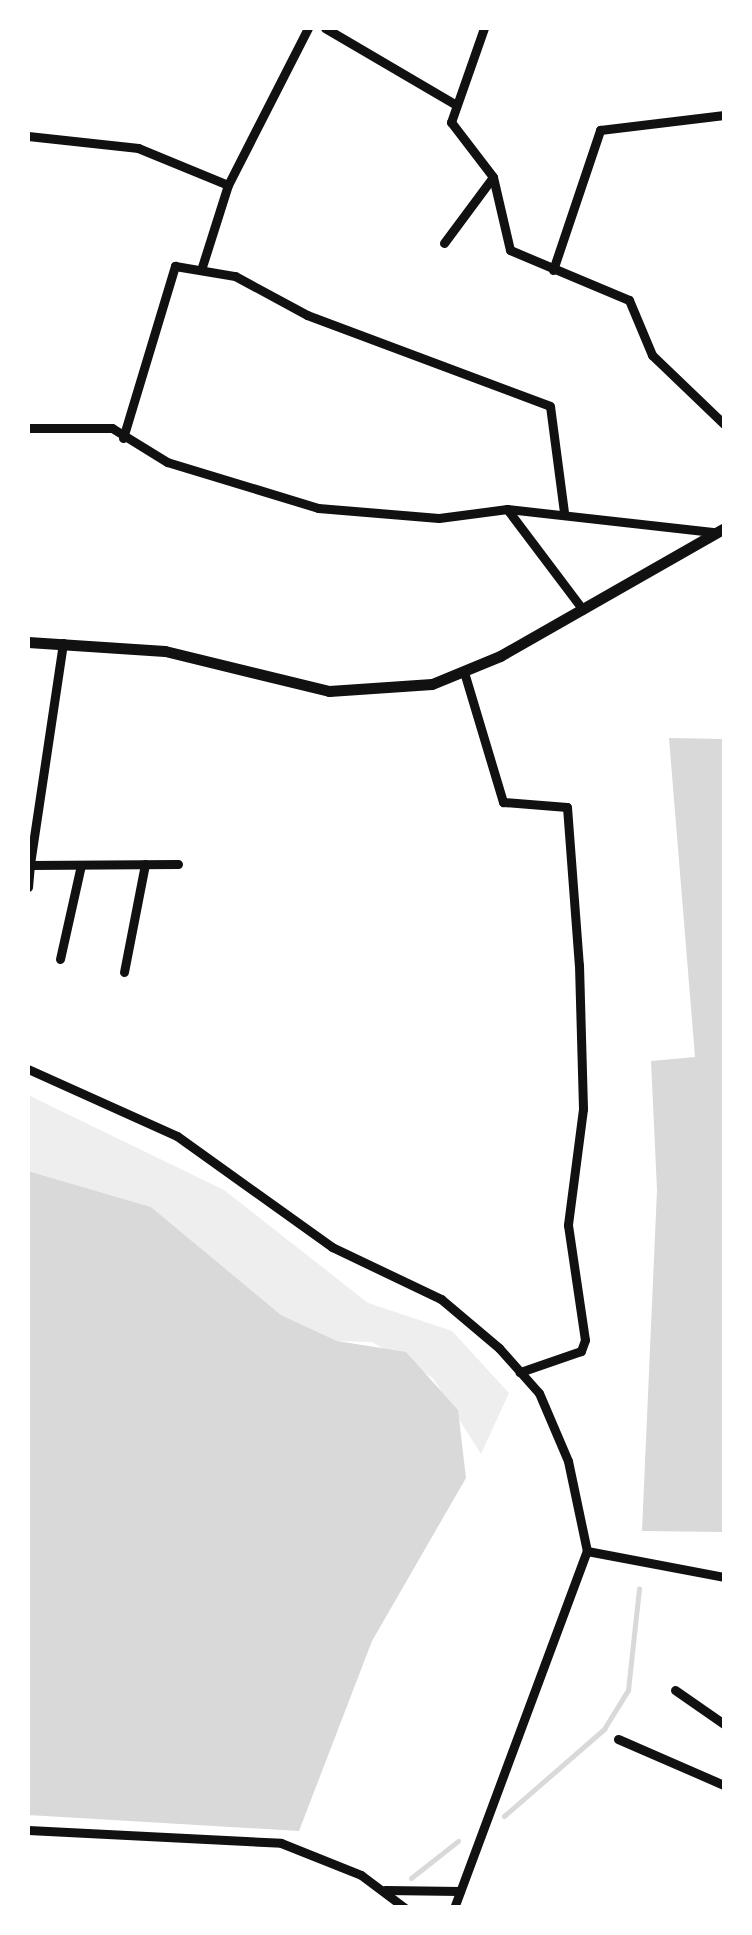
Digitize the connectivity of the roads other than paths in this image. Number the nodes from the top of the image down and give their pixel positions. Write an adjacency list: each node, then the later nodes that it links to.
1 (308, 28): 8 (street)
2 (325, 28): 4 (street)
3 (484, 28): 4 (street)
4 (456, 105): 7 (street)
5 (724, 115): 11 (street)
6 (28, 136): 8 (street)
7 (494, 177): 9 (street); 11 (street)
8 (228, 185): 10 (street)
9 (444, 243)
10 (201, 270): 14 (street); 16 (street)
11 (553, 270): 12 (street)
12 (724, 424)
13 (28, 428): 14 (street)
14 (124, 438): 15 (street)
15 (507, 508): 16 (street); 18 (street)
16 (564, 512): 17 (street)
17 (719, 530): 18 (street)
18 (583, 610): 21 (street)
19 (28, 642): 20 (street)
20 (64, 643): 21 (street); 24 (street)
21 (464, 672): 30 (street)
22 (145, 864): 23 (street); 25 (street); 28 (street)
23 (178, 864)
24 (30, 865): 25 (street); 26 (street)
25 (81, 865): 27 (street)
26 (28, 887)
27 (60, 959)
28 (124, 972)
29 (28, 1069): 30 (street)
30 (520, 1372): 31 (street)
31 (587, 1551): 32 (street); 39 (street)
32 (724, 1576)
33 (675, 1690): 34 (street)
34 (724, 1724)
35 (618, 1739): 36 (street)
36 (724, 1785)
37 (28, 1830): 38 (street)
38 (382, 1890): 39 (street); 40 (street)
39 (460, 1891): 41 (street)
40 (404, 1908)
41 (454, 1908)

